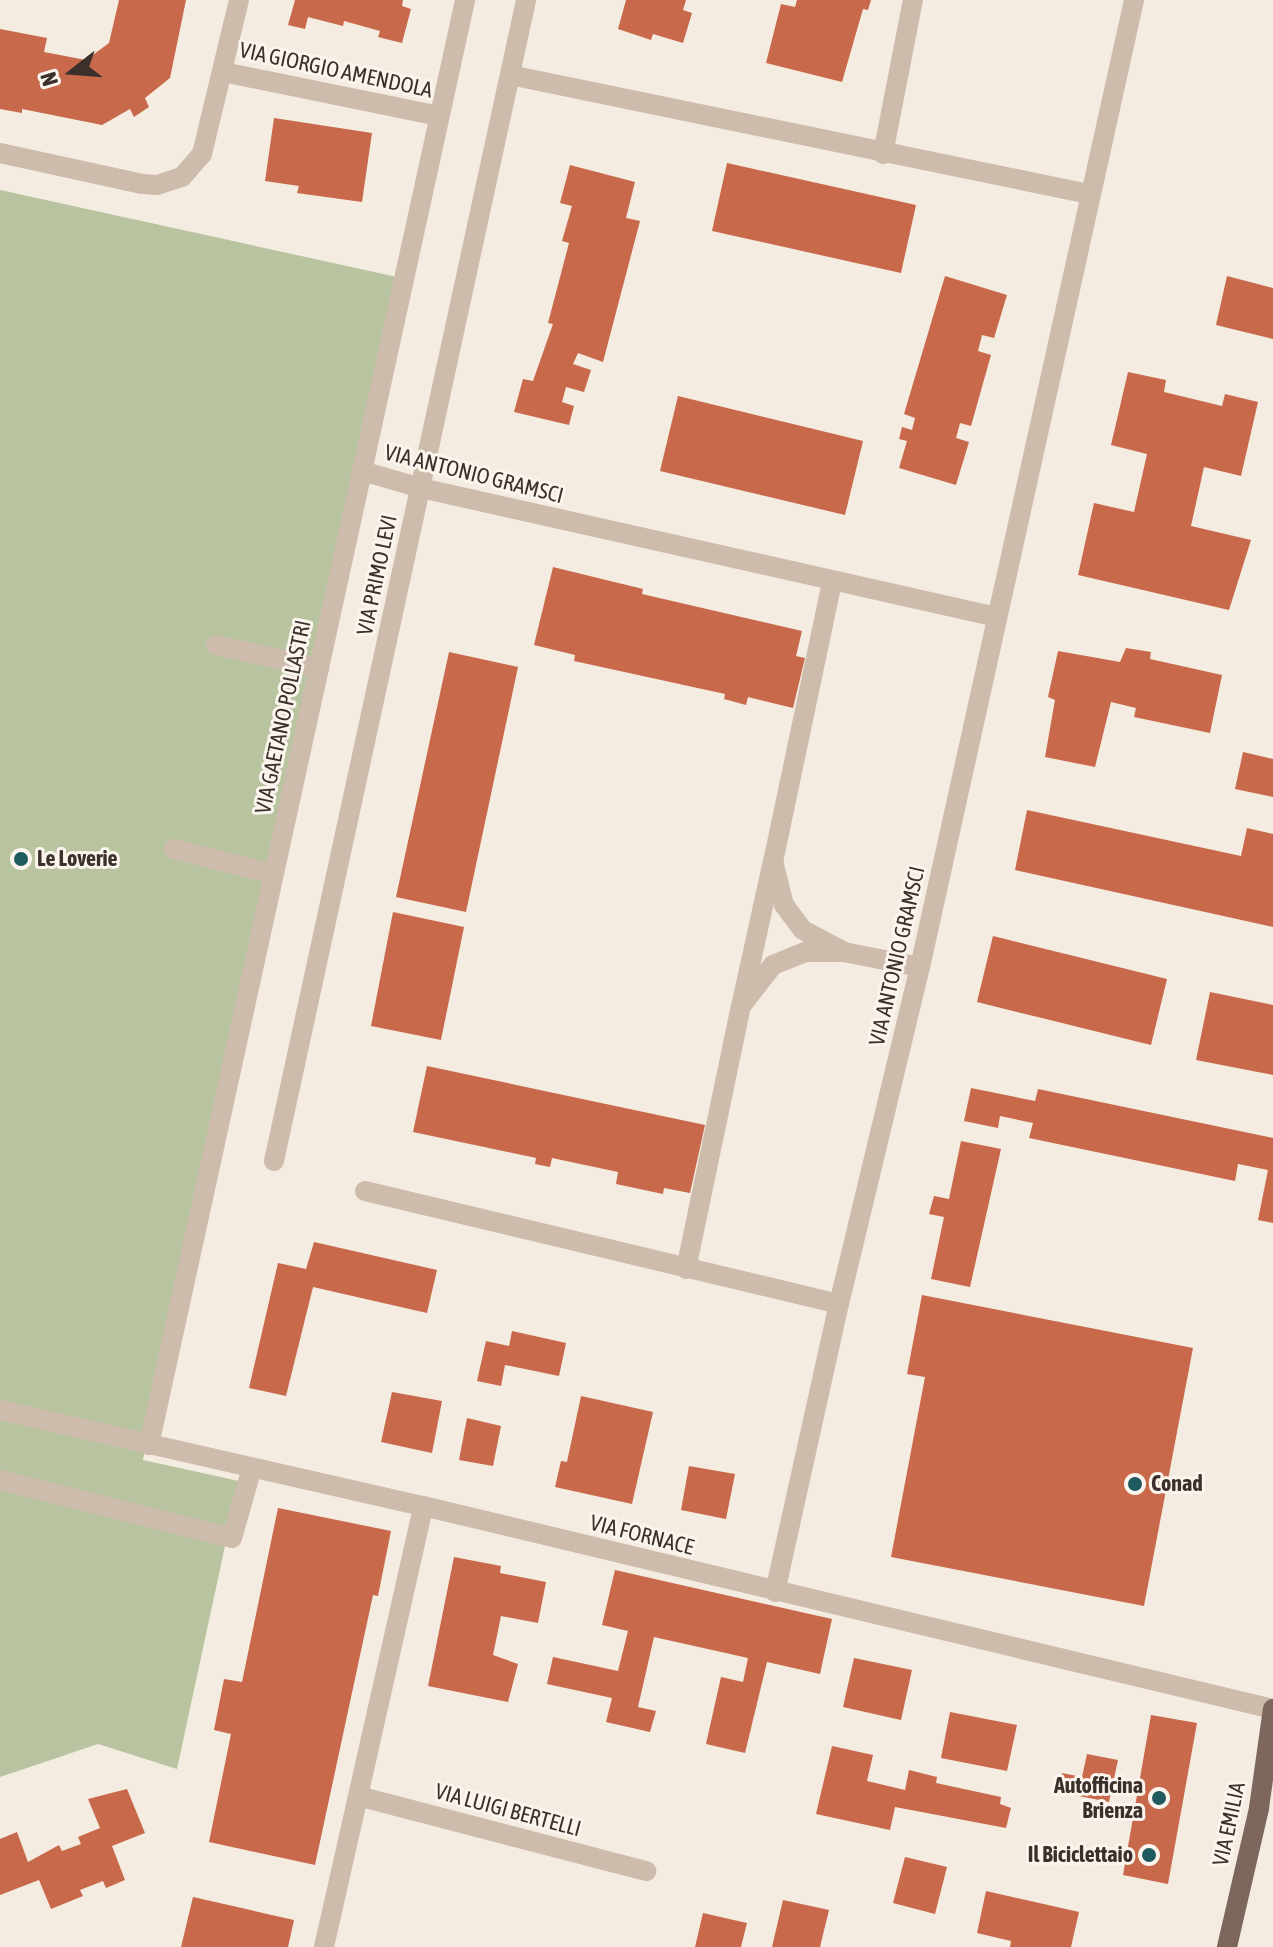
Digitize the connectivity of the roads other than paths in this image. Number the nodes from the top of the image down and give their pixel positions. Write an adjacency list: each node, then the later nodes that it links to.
1 (239, 0): 6 (street, VIA GIORGIO AMENDOLA)
2 (465, 0): 8 (street, VIA GAETANO POLLASTRI)
3 (526, 0): 7 (street, VIA PRIMO LEVI)
4 (913, 0): 10 (street)
5 (1134, 0): 11 (street, VIA ANTONIO GRAMSCI)
6 (223, 72): 8 (street, VIA GIORGIO AMENDOLA); 9 (street, VIA GIORGIO AMENDOLA)
7 (510, 75): 10 (street); 13 (street, VIA PRIMO LEVI)
8 (439, 116): 12 (street, VIA GAETANO POLLASTRI)
9 (0, 153)
10 (883, 154): 11 (street)
11 (1089, 194): 15 (street, VIA ANTONIO GRAMSCI)
12 (362, 471): 13 (street, VIA ANTONIO GRAMSCI); 17 (street, VIA GAETANO POLLASTRI)
13 (421, 488): 14 (street, VIA ANTONIO GRAMSCI); 24 (street, VIA PRIMO LEVI)
14 (832, 582): 15 (street, VIA ANTONIO GRAMSCI); 19 (street)
15 (997, 617): 22 (street, VIA ANTONIO GRAMSCI)
16 (216, 645): 17 (street)
17 (319, 668): 20 (street, VIA GAETANO POLLASTRI)
18 (174, 849): 20 (street)
19 (773, 861): 21 (street); 23 (street)
20 (273, 874): 29 (street, VIA GAETANO POLLASTRI)
21 (844, 952): 22 (street); 23 (street)
22 (920, 967): 27 (street, VIA ANTONIO GRAMSCI)
23 (741, 1006): 26 (street)
24 (274, 1161)
25 (365, 1191): 26 (street)
26 (686, 1269): 27 (street)
27 (839, 1304): 33 (street, VIA ANTONIO GRAMSCI)
28 (0, 1410): 29 (street, VIA FORNACE)
29 (149, 1445): 30 (street, VIA FORNACE)
30 (252, 1468): 31 (street); 32 (street, VIA FORNACE)
31 (0, 1480)
32 (423, 1506): 33 (street, VIA FORNACE); 35 (street)
33 (775, 1592): 34 (street, VIA FORNACE)
34 (1273, 1709): 38 (main road, VIA EMILIA)
35 (358, 1796): 36 (street, VIA LUIGI BERTELLI); 37 (street)
36 (646, 1871)
37 (324, 1947)
38 (1227, 1947)

